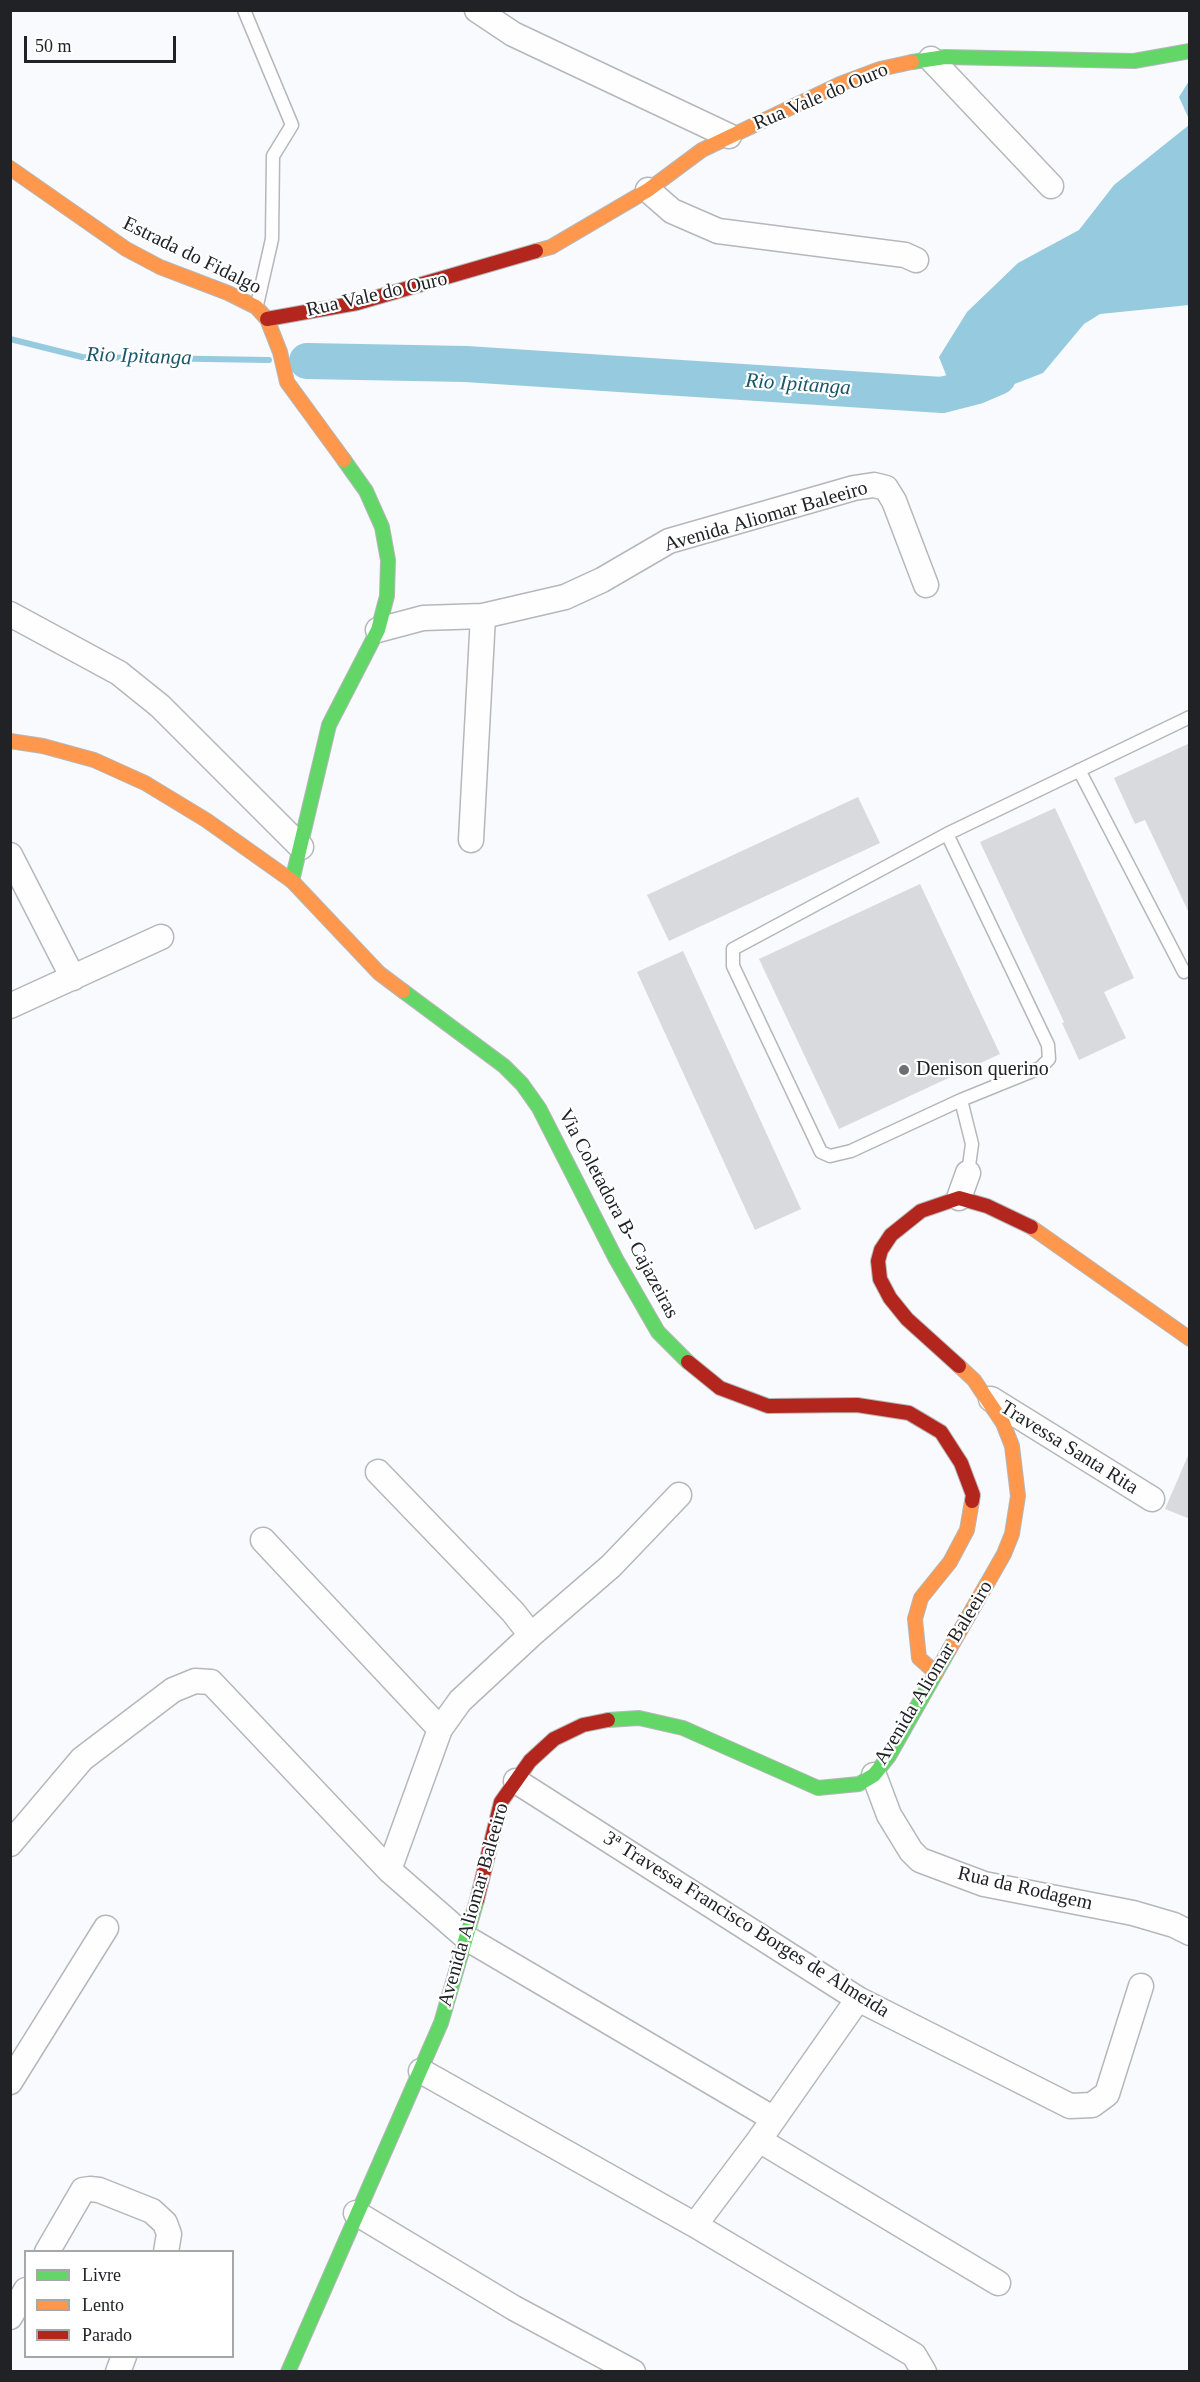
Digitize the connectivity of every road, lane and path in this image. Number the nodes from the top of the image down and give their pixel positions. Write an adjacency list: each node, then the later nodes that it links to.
1 (244, 10): 10 (lane)
2 (477, 10): 5 (street)
3 (1190, 51): 4 (main road, Rua Vale do Ouro)
4 (930, 59): 5 (main road, Rua Vale do Ouro); 7 (street)
5 (729, 136): 8 (main road, Rua Vale do Ouro)
6 (10, 168): 10 (main road, Estrada do Fidalgo)
7 (1051, 186)
8 (648, 190): 9 (street); 11 (main road, Rua Vale do Ouro)
9 (916, 260)
10 (256, 307): 11 (main road, Estrada do Fidalgo)
11 (267, 319): 15 (main road, Estrada do Fidalgo)
12 (926, 585): 14 (street, Avenida Aliomar Baleeiro)
13 (10, 614): 21 (street)
14 (483, 616): 15 (street, Avenida Aliomar Baleeiro); 20 (street)
15 (378, 630): 21 (main road, Estrada do Fidalgo)
16 (1190, 717): 18 (lane)
17 (10, 741): 23 (main road, Via Coletadora B- Cajazeiras)
18 (1079, 770): 19 (lane); 25 (lane)
19 (947, 834): 28 (lane); 28 (lane)
20 (471, 840)
21 (301, 847): 23 (main road, Estrada do Fidalgo)
22 (10, 855): 26 (street)
23 (292, 881): 38 (main road, Via Coletadora B- Cajazeiras)
24 (161, 937): 26 (street)
25 (1184, 972)
26 (73, 978): 27 (street)
27 (10, 1006)
28 (961, 1100): 29 (lane)
29 (968, 1173): 30 (street)
30 (959, 1198): 31 (main road); 32 (main road, Avenida Aliomar Baleeiro)
31 (1190, 1339)
32 (987, 1396): 35 (street, Travessa Santa Rita); 40 (main road, Avenida Aliomar Baleeiro)
33 (378, 1472): 37 (street)
34 (678, 1495): 37 (street)
35 (1152, 1499)
36 (263, 1540): 43 (street)
37 (531, 1635): 43 (street)
38 (916, 1644): 39 (main road, Via Coletadora B- Cajazeiras); 40 (main road)
39 (920, 1658): 41 (main road); 42 (main road, Via Coletadora B- Cajazeiras)
40 (944, 1659): 41 (main road, Avenida Aliomar Baleeiro)
41 (936, 1673): 42 (main road, Avenida Aliomar Baleeiro)
42 (922, 1696): 44 (main road, Avenida Aliomar Baleeiro)
43 (440, 1729): 47 (street)
44 (874, 1775): 45 (main road, Avenida Aliomar Baleeiro); 49 (street, Rua da Rodagem)
45 (516, 1781): 50 (main road, Avenida Aliomar Baleeiro); 52 (street, 3ª Travessa Francisco Borges de Almeida)
46 (10, 1844): 47 (street)
47 (389, 1870): 50 (street)
48 (105, 1928): 54 (street)
49 (1190, 1933)
50 (468, 1939): 53 (main road, Avenida Aliomar Baleeiro); 55 (street)
51 (1141, 1986): 52 (street, 3ª Travessa Francisco Borges de Almeida)
52 (858, 1999): 55 (street)
53 (421, 2071): 57 (main road, Avenida Aliomar Baleeiro); 58 (street)
54 (10, 2082)
55 (774, 2119): 56 (street)
56 (759, 2140): 58 (street); 61 (street)
57 (356, 2213): 64 (main road, Avenida Aliomar Baleeiro); 65 (street)
58 (695, 2225): 66 (street)
59 (48, 2250): 60 (street)
60 (165, 2250)
61 (998, 2283)
62 (24, 2293): 63 (street)
63 (10, 2317)
64 (288, 2372)
65 (633, 2372)
66 (924, 2372)

